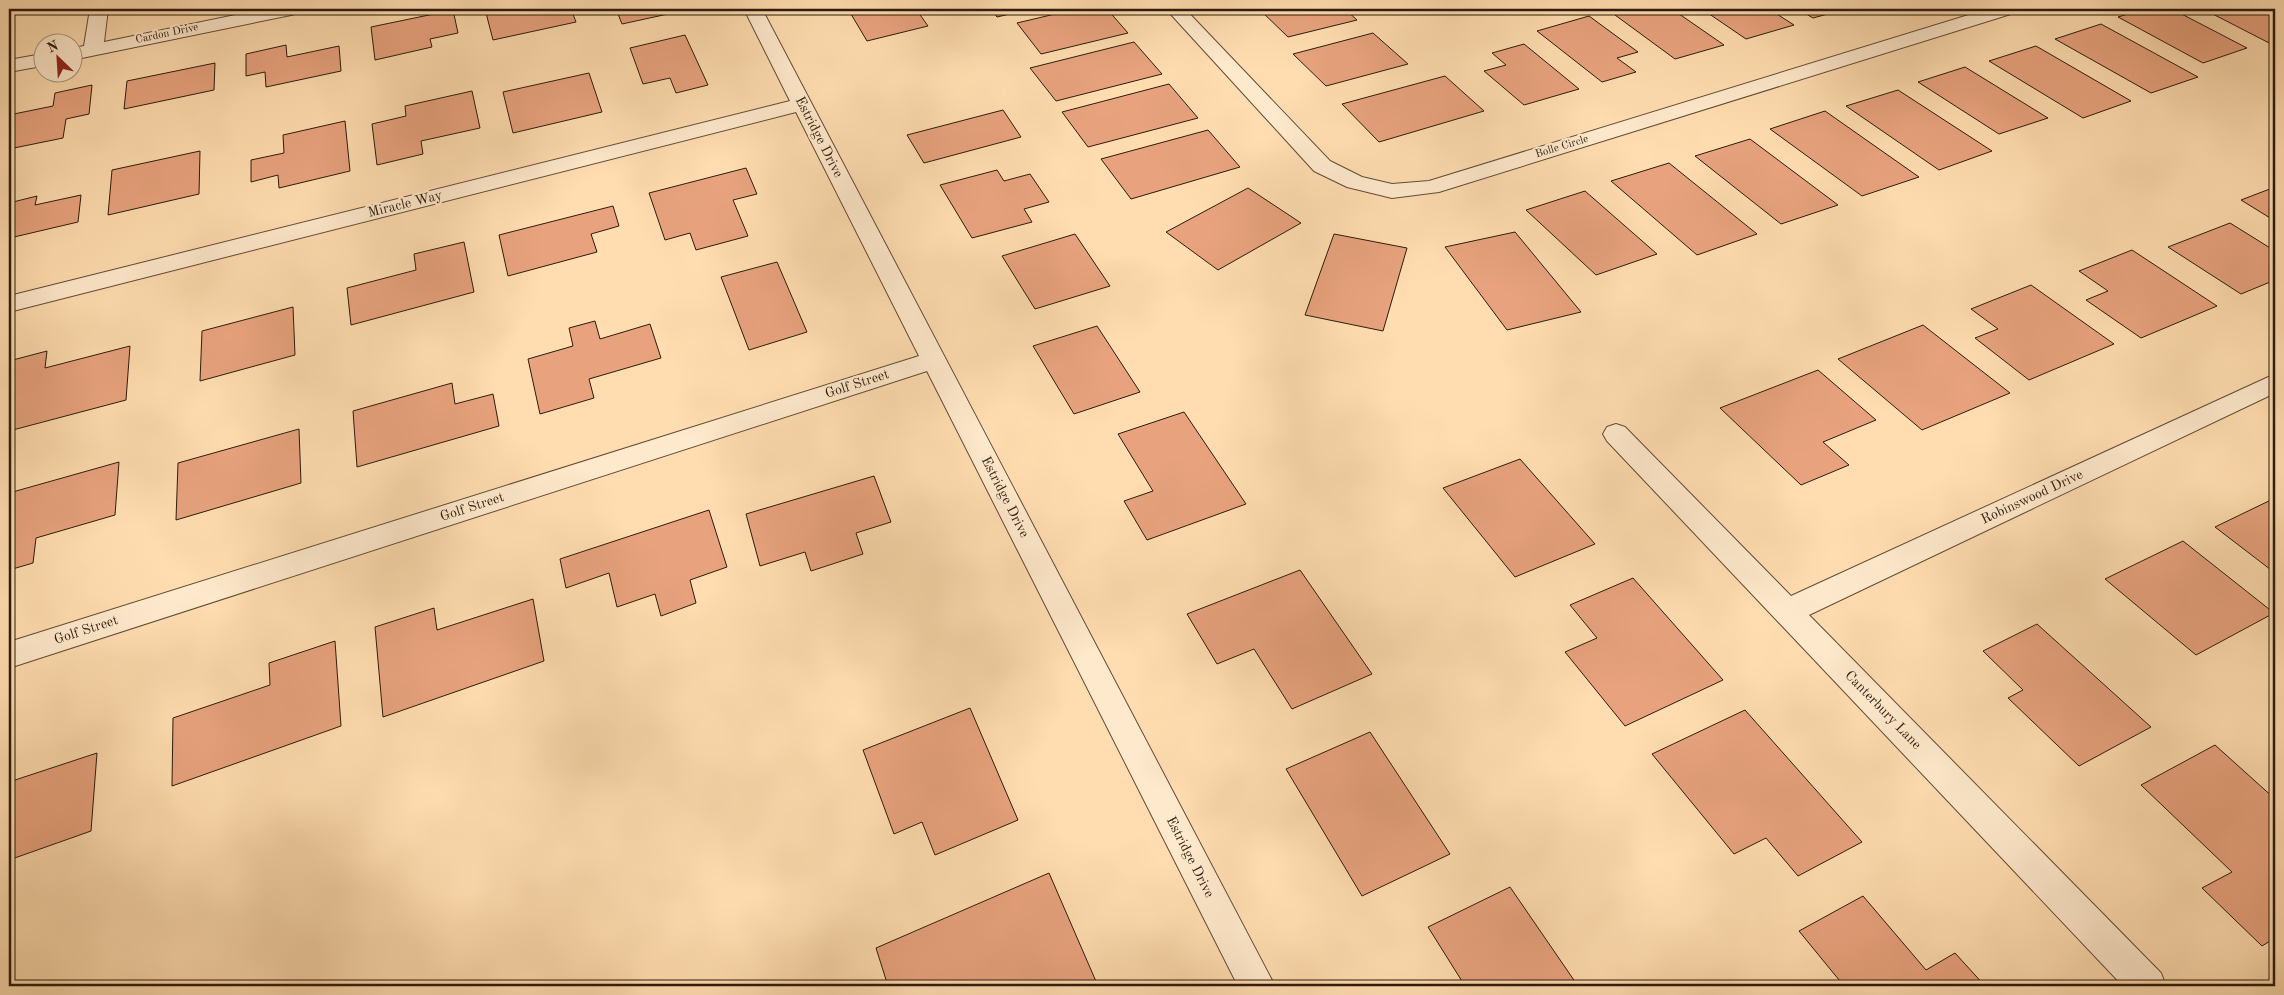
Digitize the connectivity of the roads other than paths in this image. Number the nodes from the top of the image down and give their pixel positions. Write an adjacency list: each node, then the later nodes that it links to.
1 (99, 9): 6 (street)
2 (291, 9): 6 (street, Cardon Drive)
3 (753, 9): 10 (street, Estridge Drive)
4 (1175, 9): 5 (street, Bolle Circle)
5 (2007, 9)
6 (93, 49): 7 (street, Cardon Drive)
7 (82, 52)
8 (32, 62): 9 (street)
9 (9, 66)
10 (802, 104): 11 (street, Miracle Way); 12 (street, Estridge Drive)
11 (9, 304)
12 (934, 360): 16 (street, Golf Street); 17 (street, Estridge Drive)
13 (2275, 383): 15 (street, Robinswood Drive)
14 (1616, 434): 15 (street, Canterbury Lane)
15 (1788, 611): 18 (street, Canterbury Lane)
16 (9, 655)
17 (1257, 986)
18 (2148, 986)

